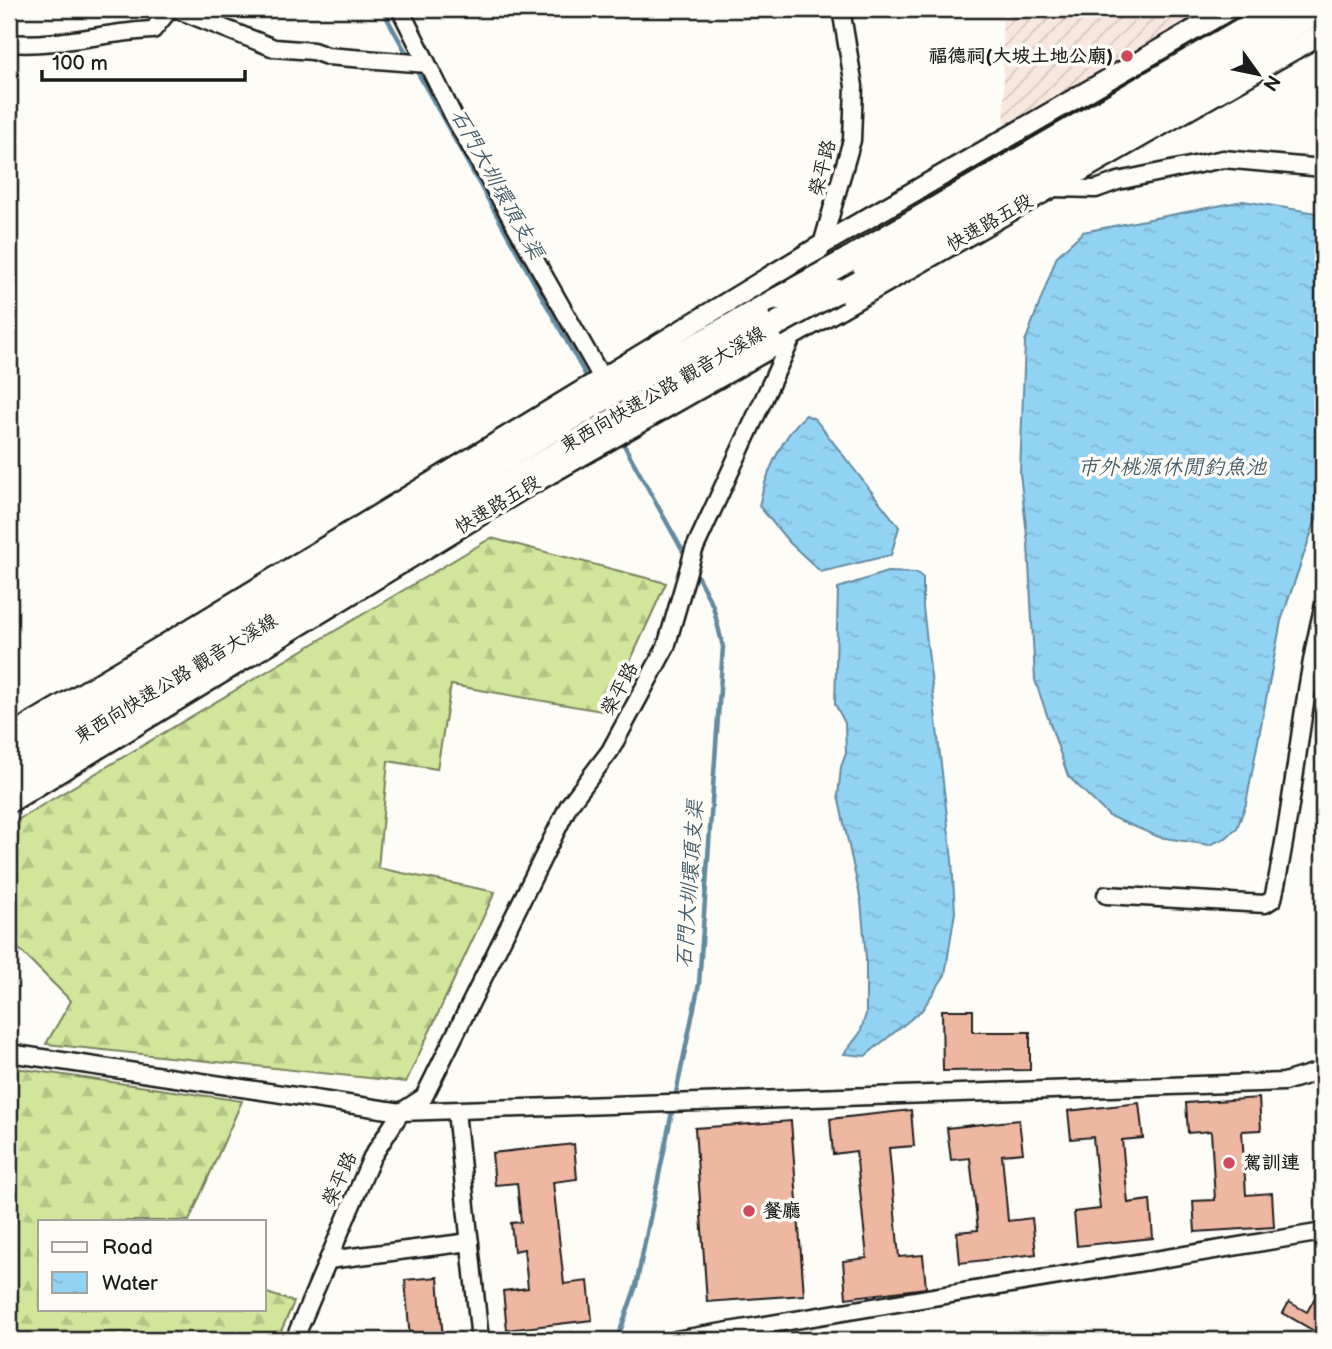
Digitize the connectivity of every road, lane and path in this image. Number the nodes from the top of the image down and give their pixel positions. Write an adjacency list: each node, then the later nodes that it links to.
1 (170, 9): 9 (street)
2 (176, 9): 10 (street)
3 (400, 9): 10 (street)
4 (841, 9): 13 (street, 榮平路)
5 (1230, 9): 13 (main road)
6 (1278, 9): 15 (highway, 東西向快速公路 觀音大溪線, bridge)
7 (1323, 9): 14 (highway, 東西向快速公路 觀音大溪線, bridge)
8 (1323, 33): 12 (main road, 快速路五段)
9 (16, 43)
10 (417, 63): 15 (street)
11 (1323, 168): 12 (street)
12 (1052, 188): 14 (main road, 快速路五段)
13 (825, 243): 14 (street, 榮平路); 15 (main road)
14 (784, 330): 15 (highway, 東西向快速公路 觀音大溪線); 20 (main road, 快速路五段); 25 (street, 榮平路)
15 (604, 404): 17 (main road); 18 (highway, 東西向快速公路 觀音大溪線); 19 (highway, 東西向快速公路 觀音大溪線)
16 (1323, 608): 21 (street)
17 (9, 736)
18 (9, 760)
19 (9, 779)
20 (9, 803)
21 (1106, 895)
22 (9, 1053): 25 (street)
23 (1323, 1070): 24 (street)
24 (456, 1111): 25 (street); 27 (street)
25 (401, 1112): 28 (street, 榮平路)
26 (1323, 1232): 31 (street)
27 (470, 1242): 28 (street); 30 (street)
28 (328, 1260): 29 (street, 榮平路)
29 (294, 1340)
30 (480, 1340)
31 (675, 1340)

